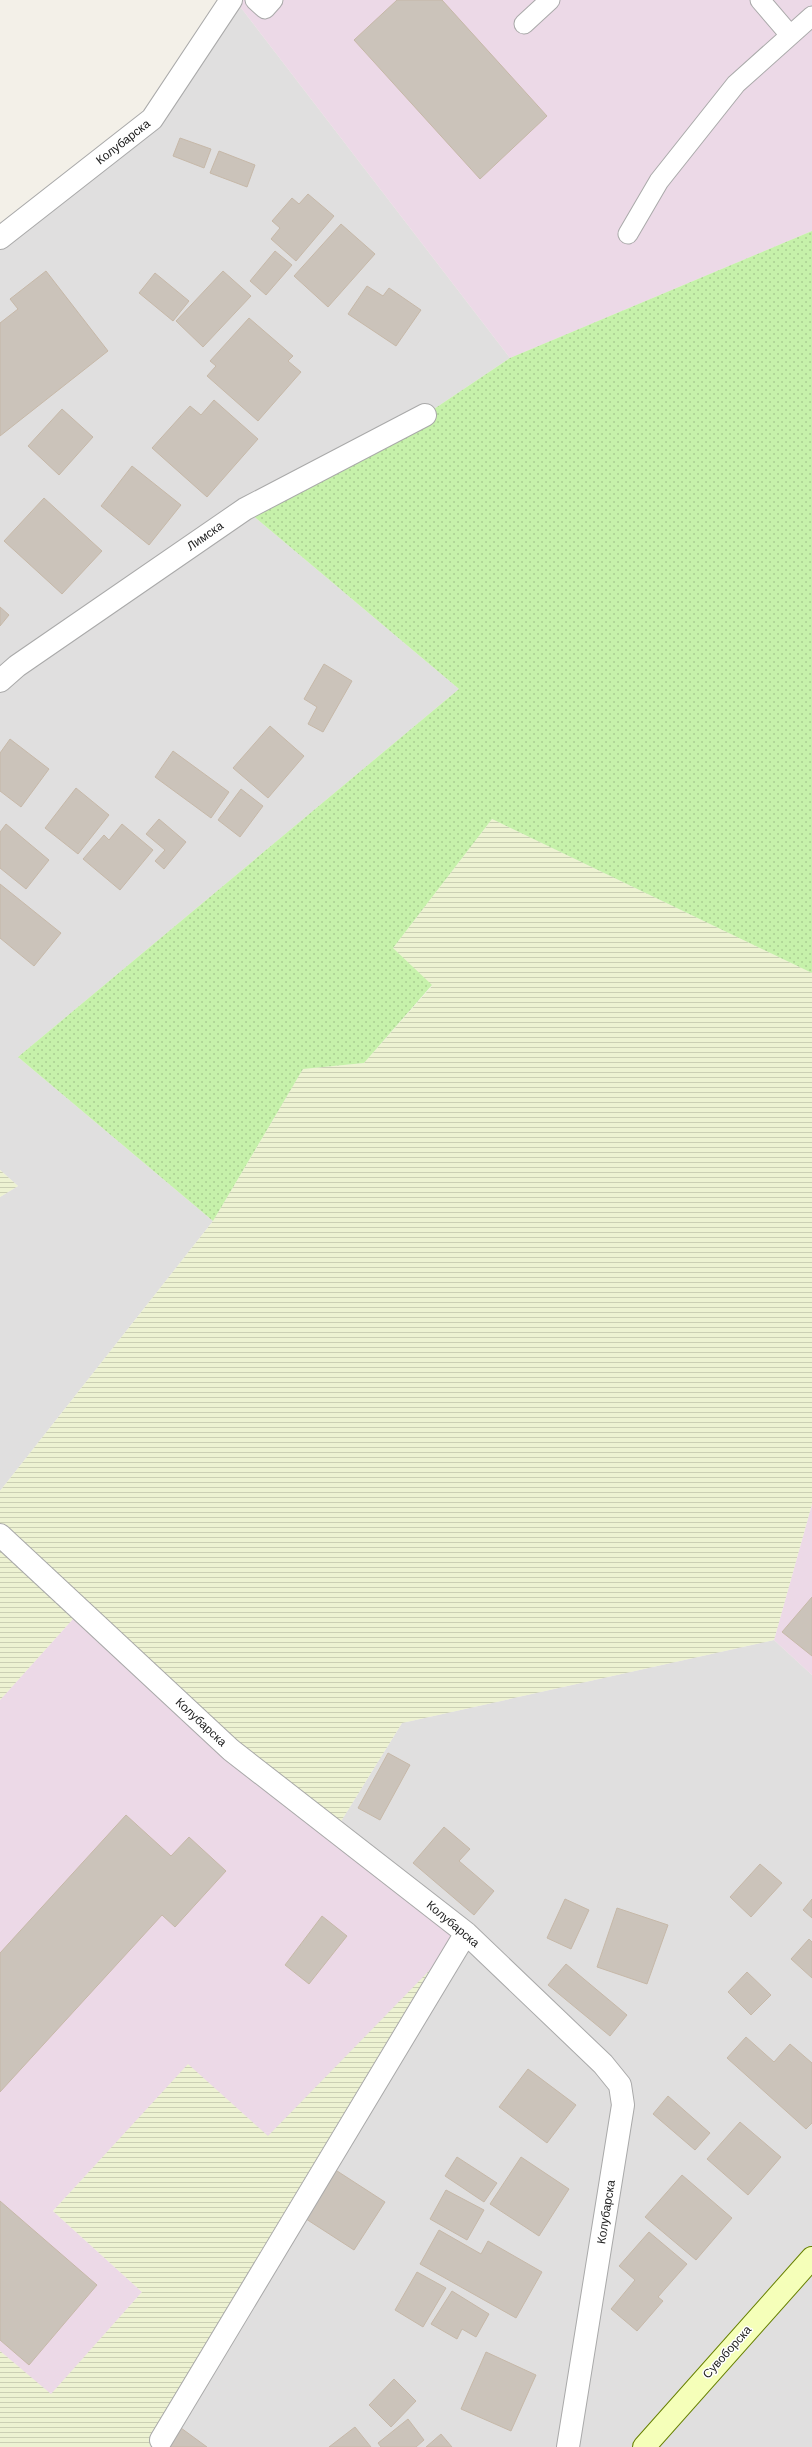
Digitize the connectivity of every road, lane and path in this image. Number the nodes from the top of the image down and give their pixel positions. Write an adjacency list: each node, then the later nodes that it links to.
1 (231, 0): 10 (street, Колубарска)
2 (255, 0): 3 (lane)
3 (273, 0)
4 (550, 0): 7 (lane)
5 (760, 0): 8 (lane)
6 (812, 16): 8 (lane)
7 (524, 24)
8 (790, 35): 9 (lane)
9 (628, 234)
10 (0, 238)
11 (425, 415): 12 (street, Лимска)
12 (0, 681)
13 (0, 1535): 14 (street, Колубарска)
14 (466, 1933): 16 (street); 17 (street, Колубарска)
15 (812, 2258): 18 (main road, Сувоборска)
16 (161, 2440)
17 (568, 2447)
18 (644, 2447)

